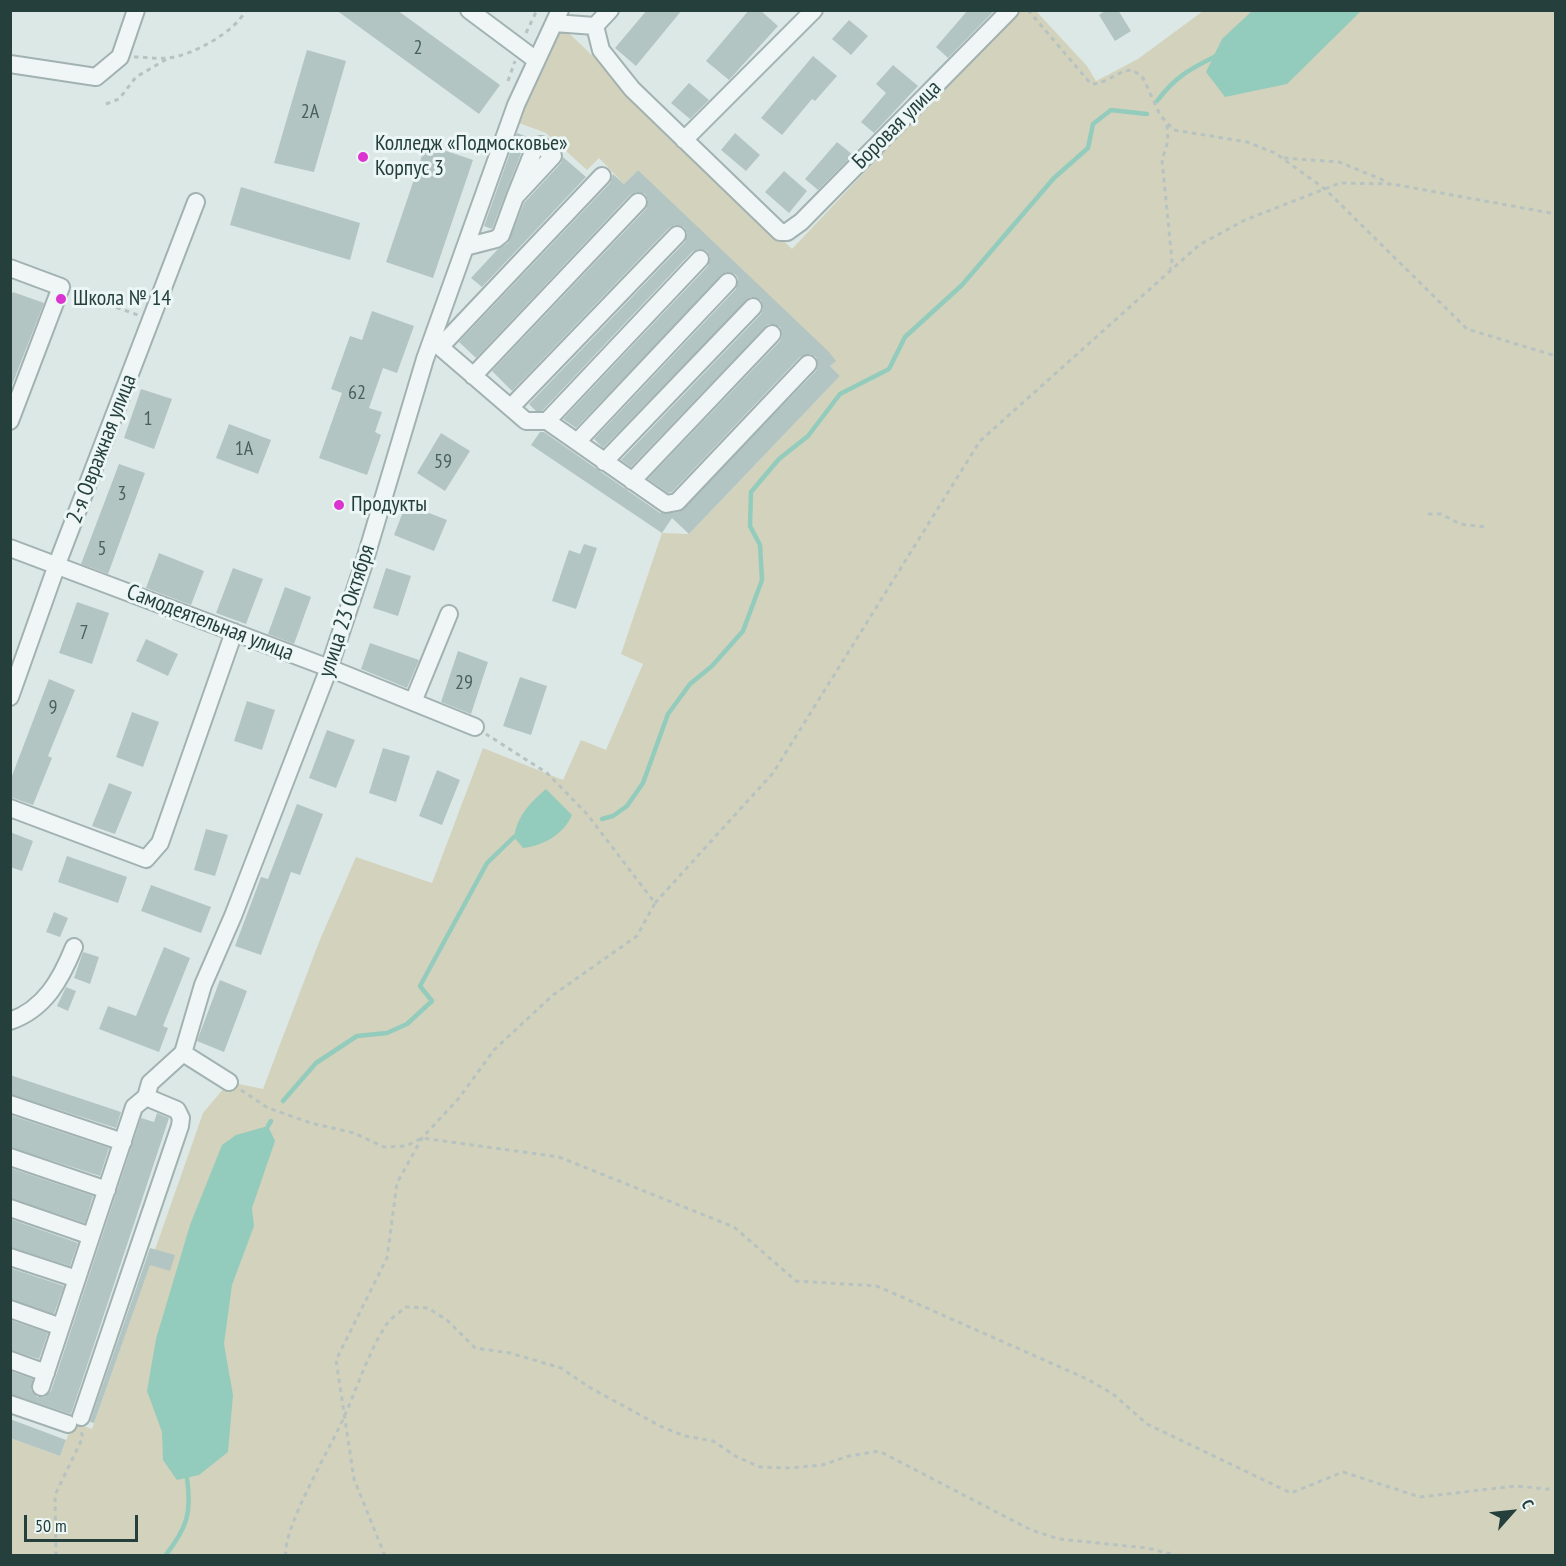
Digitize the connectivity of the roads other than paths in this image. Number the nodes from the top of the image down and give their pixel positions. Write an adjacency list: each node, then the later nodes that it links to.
1 (136, 10): 9 (street)
2 (469, 10): 8 (street)
3 (610, 10): 7 (street)
4 (814, 10): 10 (street)
5 (1010, 10): 10 (street, Боровая улица)
6 (557, 17): 7 (street); 8 (street, улица 23 Октября)
7 (595, 26): 10 (street)
8 (536, 60): 16 (street, улица 23 Октября)
9 (10, 64)
10 (684, 140)
11 (602, 176): 22 (street)
12 (515, 197): 16 (street)
13 (196, 202): 32 (street, 2-я Овражная улица)
14 (638, 202): 24 (street)
15 (677, 235): 25 (street)
16 (465, 247): 22 (street, улица 23 Октября)
17 (700, 259): 27 (street)
18 (10, 268): 26 (street)
19 (728, 282): 28 (street)
20 (753, 307): 29 (street)
21 (772, 334): 30 (street)
22 (436, 344): 24 (street); 35 (street, улица 23 Октября)
23 (808, 364): 30 (street)
24 (473, 375): 25 (street)
25 (511, 407): 27 (street)
26 (10, 421)
27 (547, 421): 28 (street)
28 (577, 442): 29 (street)
29 (604, 462): 30 (street)
30 (632, 481)
31 (10, 548): 32 (street, Самодеятельная улица)
32 (58, 564): 34 (street, Самодеятельная улица); 36 (street, 2-я Овражная улица)
33 (449, 614): 37 (street)
34 (234, 632): 35 (street, Самодеятельная улица); 39 (street)
35 (329, 668): 37 (street, Самодеятельная улица); 42 (street, улица 23 Октября)
36 (10, 697)
37 (413, 702): 38 (street, Самодеятельная улица)
38 (475, 727)
39 (10, 808)
40 (74, 947): 41 (street)
41 (10, 1021)
42 (183, 1053): 43 (street); 44 (street)
43 (229, 1082)
44 (148, 1090): 46 (street); 56 (street)
45 (10, 1104): 46 (street)
46 (123, 1142): 48 (street)
47 (10, 1157): 48 (street)
48 (107, 1190): 50 (street)
49 (10, 1208): 50 (street)
50 (91, 1236): 52 (street)
51 (10, 1257): 52 (street)
52 (77, 1279): 54 (street)
53 (10, 1309): 54 (street)
54 (61, 1327): 55 (street)
55 (10, 1360)
56 (10, 1404)

